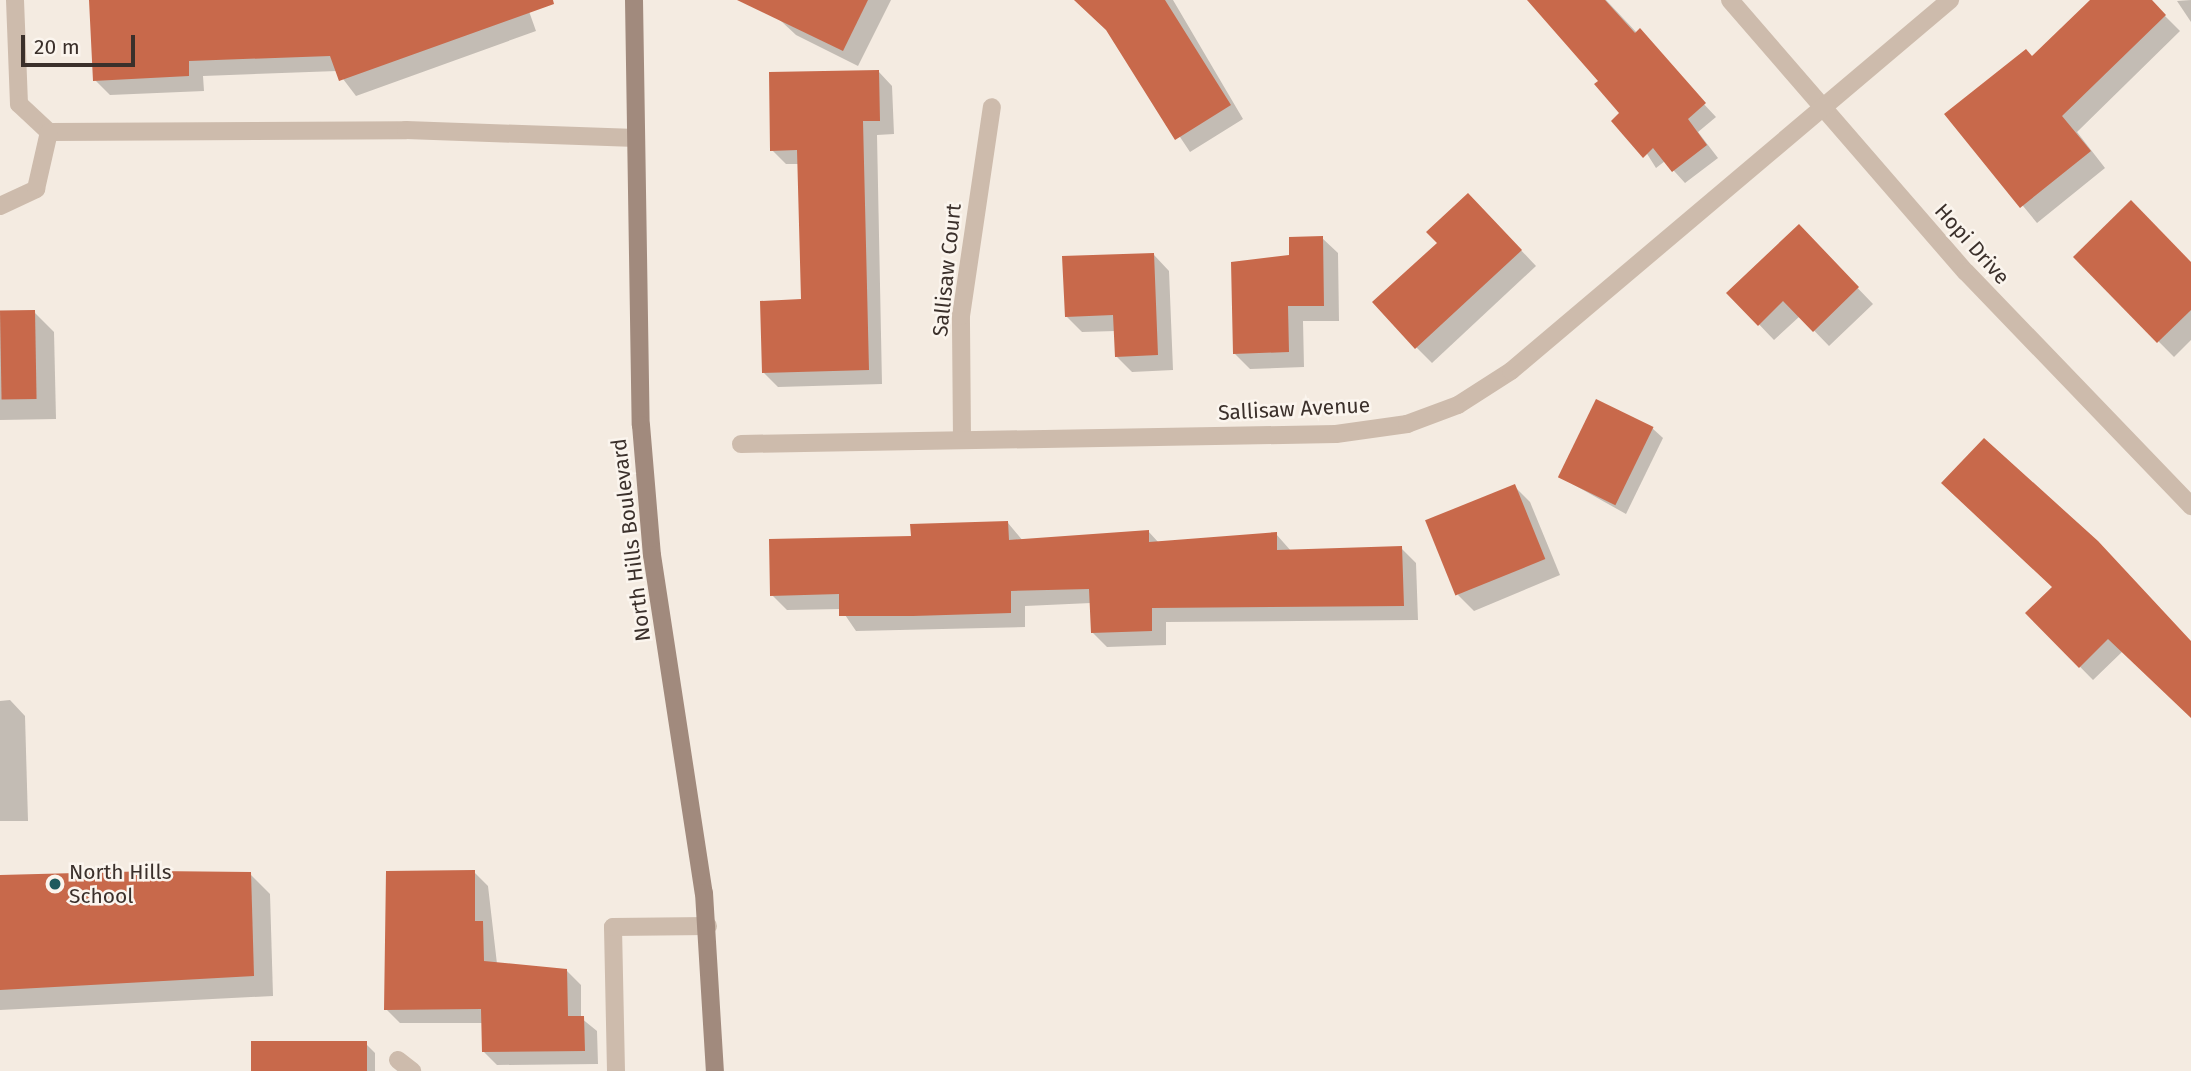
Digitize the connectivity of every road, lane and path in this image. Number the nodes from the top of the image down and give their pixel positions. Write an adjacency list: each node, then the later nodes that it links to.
1 (15, 0): 7 (street)
2 (634, 0): 8 (street, North Hills Boulevard)
3 (1730, 0): 6 (street, Hopi Drive)
4 (1950, 0): 6 (street, Sallisaw Avenue)
5 (992, 107): 10 (street, Sallisaw Court)
6 (1822, 108): 10 (street, Sallisaw Avenue); 12 (street, Hopi Drive)
7 (49, 132): 8 (street); 9 (street)
8 (636, 138): 13 (street, North Hills Boulevard)
9 (0, 206)
10 (962, 439): 11 (street, Sallisaw Avenue)
11 (741, 444)
12 (2191, 506)
13 (708, 926): 14 (street); 15 (street, North Hills Boulevard)
14 (616, 1071)
15 (715, 1071)

